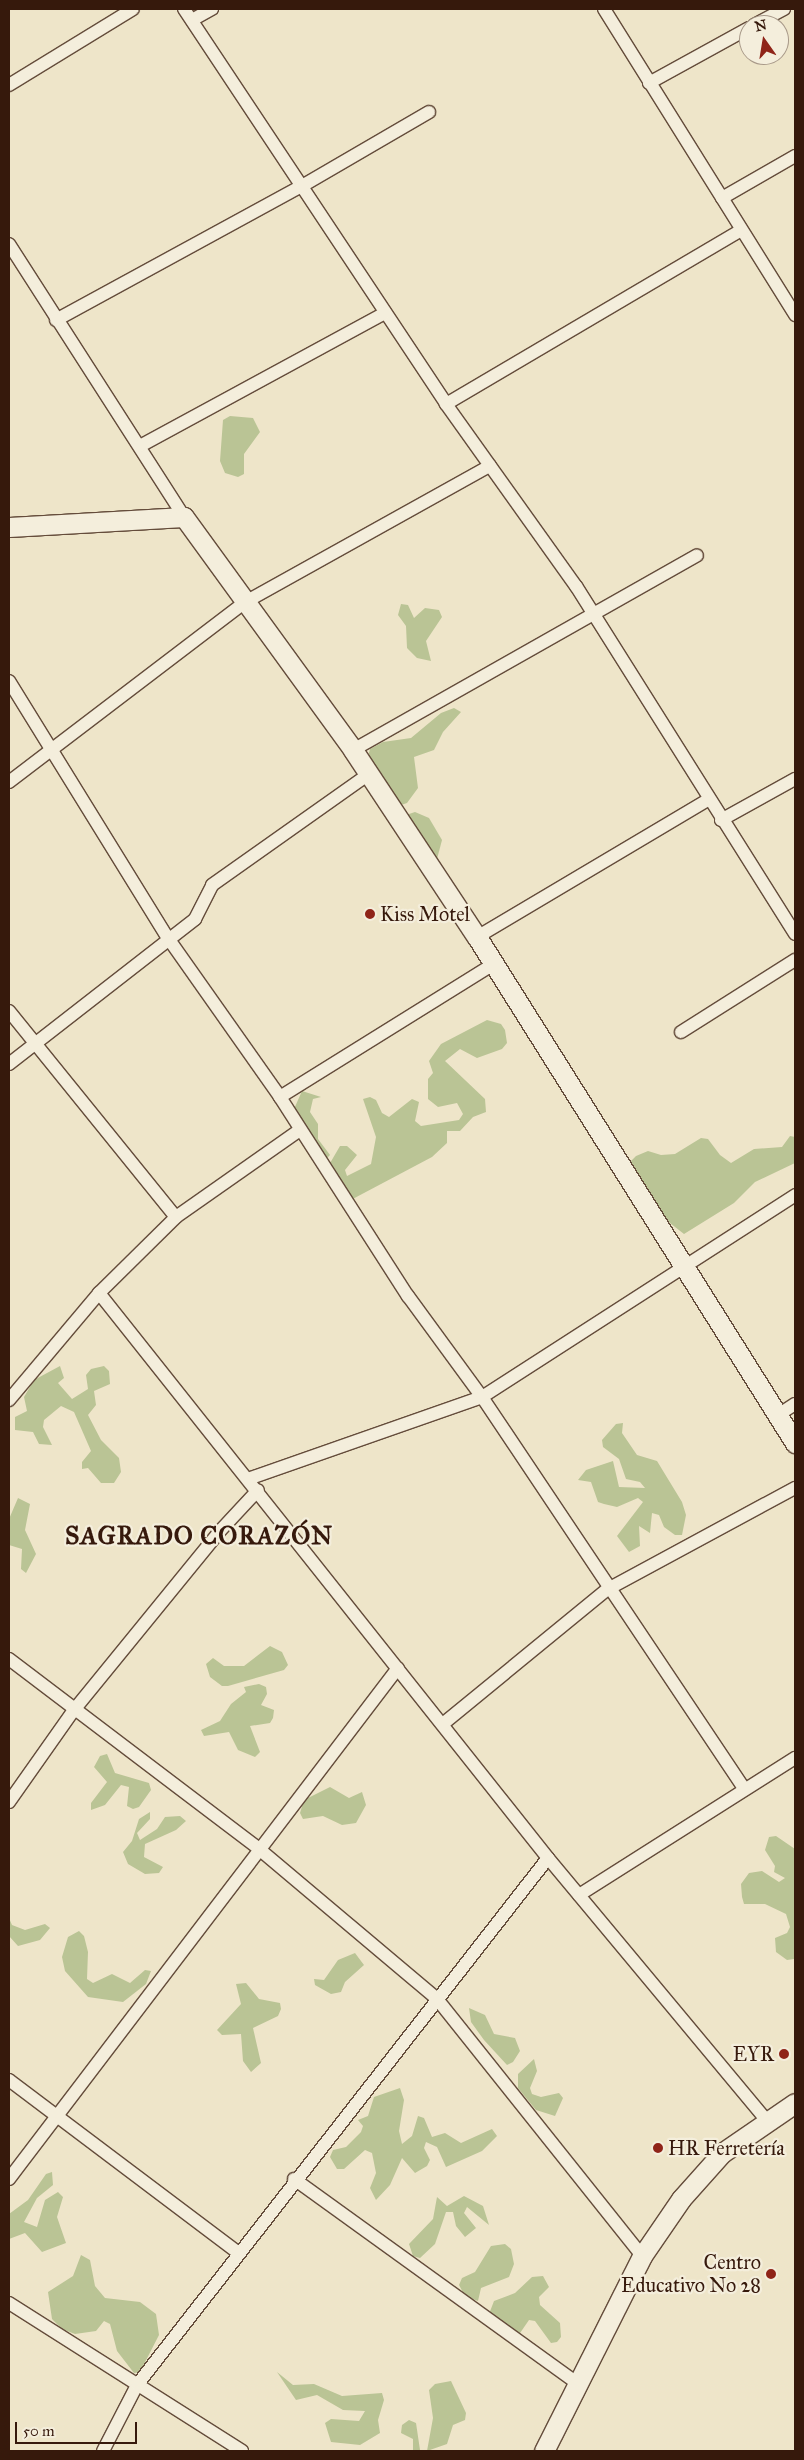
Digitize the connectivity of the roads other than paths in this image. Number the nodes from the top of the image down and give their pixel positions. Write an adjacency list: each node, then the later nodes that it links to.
1 (133, 9): 10 (street)
2 (184, 9): 7 (street)
3 (212, 9): 7 (street)
4 (604, 9): 9 (street)
5 (784, 9): 6 (street)
6 (773, 15)
7 (192, 20): 13 (street)
8 (739, 34): 9 (street)
9 (649, 83): 14 (street)
10 (9, 85)
11 (429, 112): 13 (street)
12 (795, 156): 14 (street)
13 (302, 186): 17 (street); 19 (street)
14 (722, 198): 15 (street)
15 (741, 230): 18 (street); 20 (street)
16 (9, 244): 19 (street)
17 (385, 313): 20 (street); 21 (street)
18 (795, 315)
19 (56, 320): 21 (street)
20 (446, 404): 22 (street)
21 (140, 446): 23 (street)
22 (490, 466): 26 (street); 27 (street)
23 (184, 517): 24 (street); 26 (street)
24 (9, 527)
25 (697, 555): 27 (street)
26 (247, 601): 29 (street); 30 (street)
27 (592, 612): 30 (street); 34 (street)
28 (9, 681): 29 (street)
29 (50, 749): 33 (street); 38 (street)
30 (353, 750): 31 (street)
31 (369, 774): 37 (street); 38 (street)
32 (795, 779): 35 (street)
33 (9, 782)
34 (708, 800): 35 (street); 37 (street)
35 (721, 820): 36 (street)
36 (795, 934)
37 (478, 937): 40 (street)
38 (168, 938): 43 (street); 45 (street)
39 (795, 960): 42 (street)
40 (494, 964): 45 (street); 49 (street)
41 (9, 1011): 43 (street)
42 (681, 1032)
43 (33, 1042): 44 (street); 48 (street)
44 (9, 1064)
45 (280, 1098): 46 (street)
46 (300, 1130): 48 (street); 51 (street)
47 (795, 1195): 49 (street)
48 (176, 1217): 50 (street)
49 (685, 1267): 51 (street); 54 (street)
50 (100, 1293): 52 (street); 56 (street)
51 (482, 1397): 56 (street); 59 (street)
52 (9, 1400)
53 (795, 1404): 54 (street)
54 (778, 1415): 55 (street)
55 (795, 1443)
56 (248, 1479): 58 (street)
57 (795, 1488): 59 (street)
58 (258, 1490): 61 (street); 62 (street)
59 (608, 1589): 63 (street); 65 (street)
60 (9, 1659): 62 (street)
61 (398, 1668): 63 (street); 67 (street)
62 (74, 1710): 66 (street); 67 (street)
63 (444, 1723): 68 (street)
64 (795, 1758): 65 (street)
65 (744, 1789): 69 (street)
66 (9, 1802)
67 (260, 1849): 70 (street); 73 (street)
68 (548, 1858): 69 (street); 70 (street)
69 (579, 1895): 74 (street)
70 (437, 1999): 76 (street); 78 (street)
71 (9, 2080): 73 (street)
72 (795, 2103): 74 (street)
73 (57, 2116): 75 (street); 77 (street)
74 (767, 2121): 78 (street)
75 (9, 2179)
76 (294, 2179): 77 (street); 80 (street)
77 (238, 2252): 81 (street)
78 (642, 2256): 80 (street)
79 (9, 2303): 81 (street)
80 (577, 2384): 84 (street)
81 (136, 2385): 82 (street); 83 (street)
82 (103, 2451)
83 (242, 2451)
84 (544, 2451)

